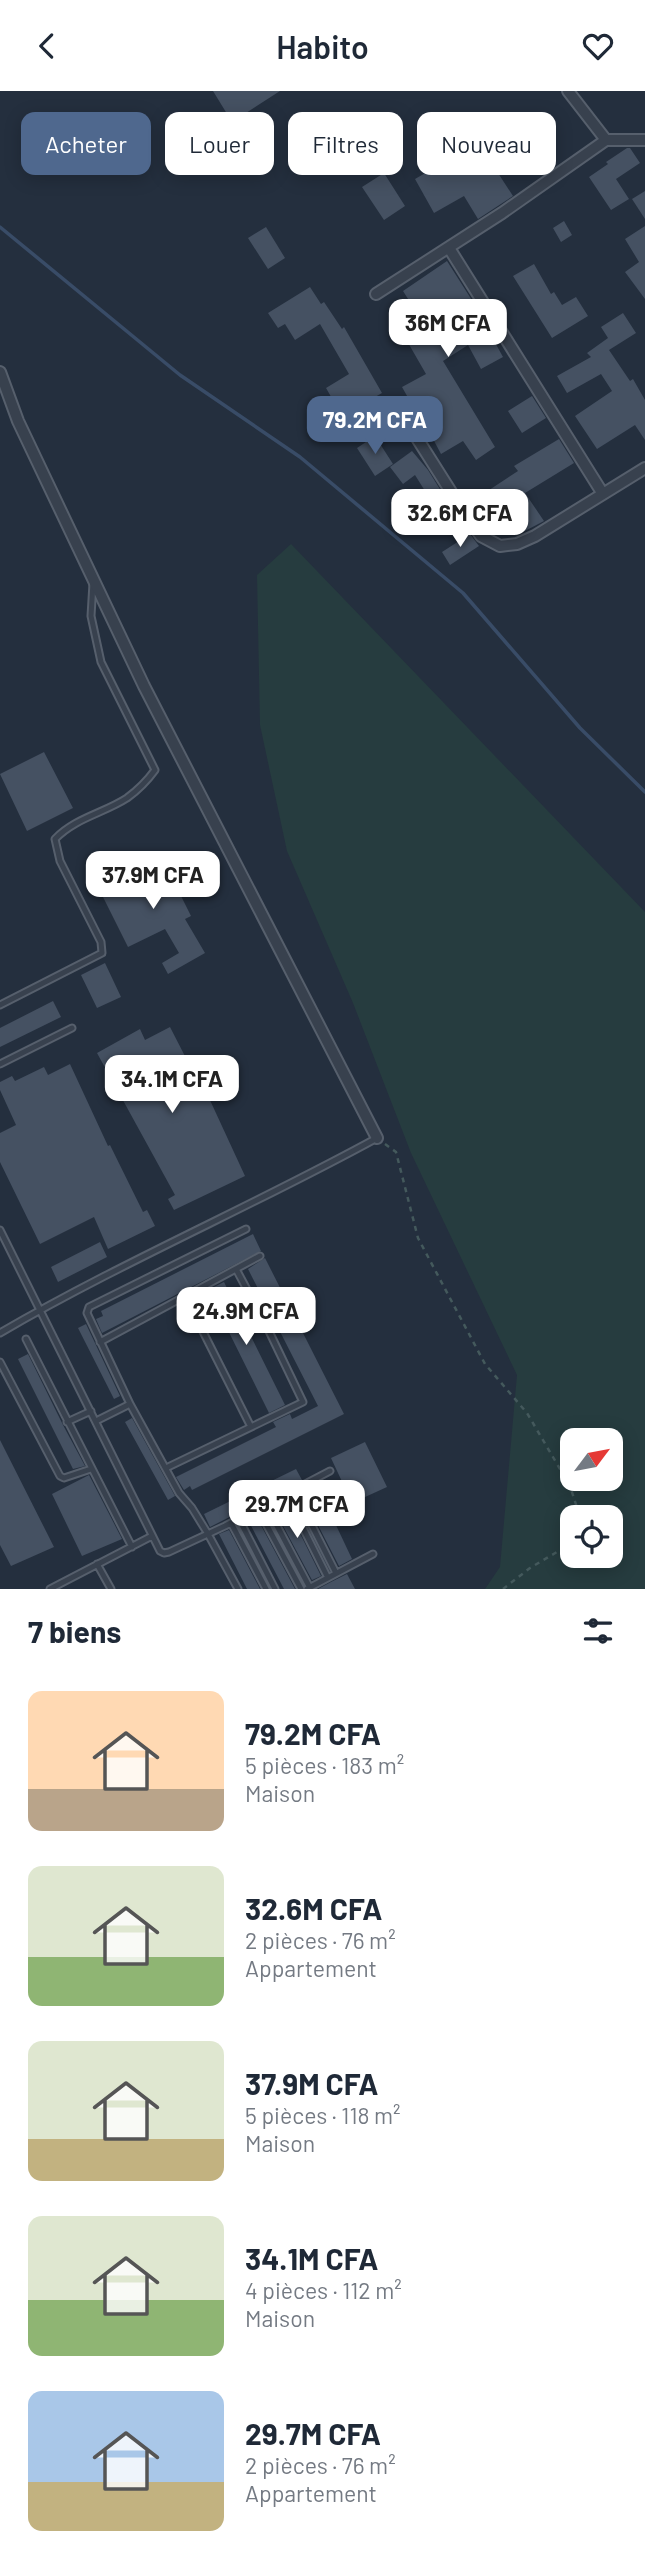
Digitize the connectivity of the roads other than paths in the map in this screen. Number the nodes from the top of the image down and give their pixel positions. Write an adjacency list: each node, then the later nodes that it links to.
1 (568, 91): 2 (street)
2 (606, 140): 3 (street); 4 (street)
3 (645, 140)
4 (449, 248): 5 (street); 9 (street)
5 (376, 294)
6 (0, 372): 10 (street)
7 (396, 405): 9 (street)
8 (645, 468): 9 (street)
9 (603, 494)
10 (93, 580): 11 (lane); 14 (street)
11 (0, 1005)
12 (72, 1028): 13 (lane)
13 (0, 1064)
14 (377, 1138): 20 (lane)
15 (246, 1229): 23 (lane)
16 (0, 1230): 20 (lane)
17 (260, 1256): 18 (lane)
18 (236, 1269): 19 (lane); 29 (lane)
19 (185, 1296): 23 (lane); 29 (lane)
20 (40, 1309): 21 (lane); 26 (lane)
21 (0, 1333)
22 (26, 1339): 28 (lane)
23 (100, 1342): 25 (lane)
24 (0, 1362): 31 (lane)
25 (130, 1404): 27 (lane); 30 (lane)
26 (91, 1411): 27 (lane); 28 (lane)
27 (96, 1421): 40 (lane)
28 (67, 1422): 31 (lane)
29 (251, 1427): 30 (lane)
30 (166, 1468): 39 (lane)
31 (91, 1469): 41 (lane)
32 (330, 1471): 33 (lane)
33 (294, 1490): 34 (lane); 44 (lane)
34 (286, 1494): 35 (lane); 45 (lane)
35 (266, 1505): 36 (lane); 46 (lane)
36 (258, 1509): 37 (lane); 52 (lane)
37 (239, 1519): 38 (lane); 51 (lane)
38 (231, 1523): 39 (lane); 50 (lane)
39 (208, 1534): 40 (lane); 49 (lane)
40 (152, 1536): 41 (lane)
41 (132, 1547): 43 (lane)
42 (373, 1554): 44 (lane)
43 (97, 1565): 47 (lane); 48 (lane)
44 (336, 1573): 45 (lane)
45 (328, 1578): 46 (lane)
46 (308, 1588)
47 (50, 1589)
48 (111, 1589)
49 (238, 1589)
50 (266, 1589)
51 (275, 1589)
52 (301, 1589)

